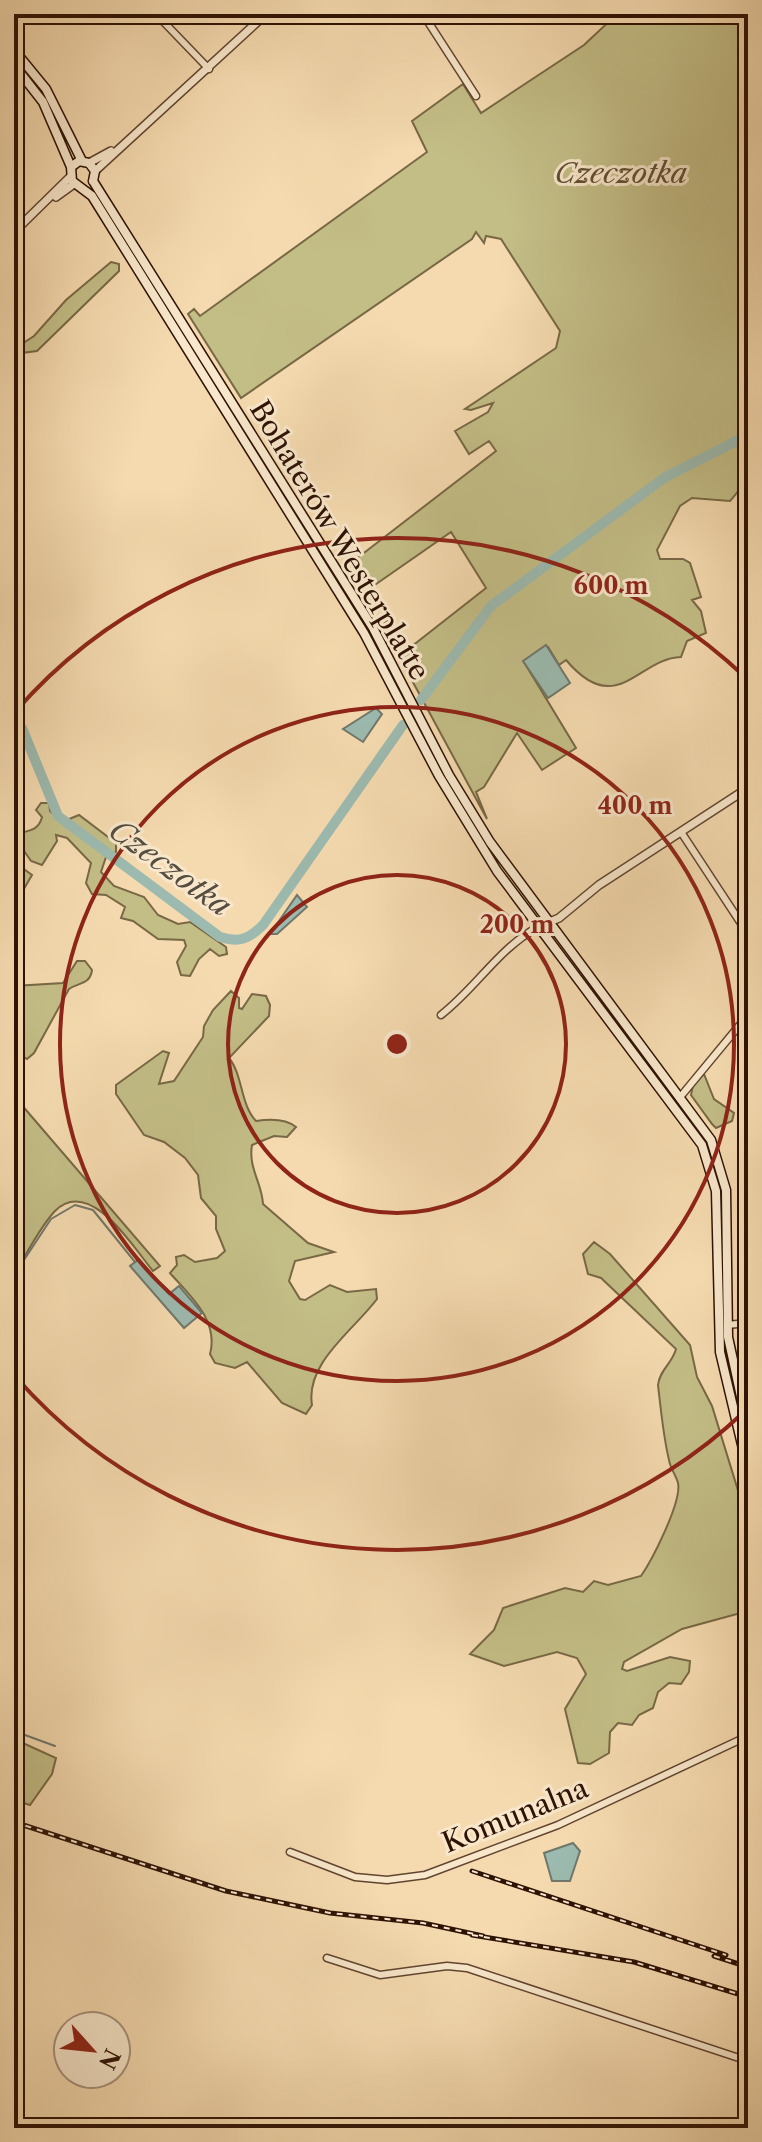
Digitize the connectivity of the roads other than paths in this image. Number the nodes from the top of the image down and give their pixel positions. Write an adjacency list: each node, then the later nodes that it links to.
1 (156, 14): 6 (street)
2 (266, 14): 6 (street)
3 (423, 14): 7 (street)
4 (14, 50): 9 (main road, Bohaterów Westerplatte)
5 (14, 65): 10 (main road)
6 (209, 69): 8 (street)
7 (476, 96)
8 (133, 138): 9 (street); 11 (street)
9 (86, 162): 10 (main road); 11 (main road, Bohaterów Westerplatte)
10 (71, 167): 12 (main road)
11 (94, 176): 12 (main road); 16 (main road, Bohaterów Westerplatte)
12 (76, 183): 13 (street); 16 (main road, Bohaterów Westerplatte)
13 (17, 229)
14 (748, 788): 15 (street)
15 (681, 832): 16 (street); 17 (street)
16 (542, 924): 18 (street); 20 (main road); 24 (main road)
17 (748, 934)
18 (441, 1015)
19 (748, 1015): 20 (street)
20 (681, 1096): 22 (main road)
21 (748, 1323): 22 (street)
22 (727, 1325): 23 (main road)
23 (748, 1429)
24 (748, 1470)
25 (748, 1736): 26 (street, Komunalna)
26 (290, 1852)
27 (327, 1958): 28 (street)
28 (748, 2061)

